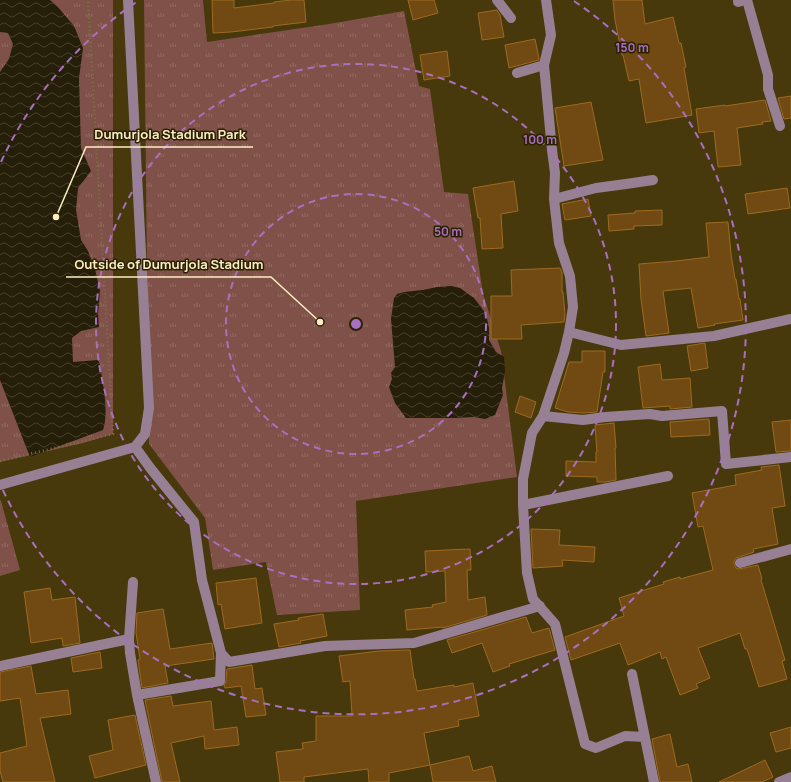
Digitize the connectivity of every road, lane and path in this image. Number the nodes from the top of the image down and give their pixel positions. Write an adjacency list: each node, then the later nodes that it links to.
1 (88, 0): 18 (path)
2 (128, 0): 16 (street)
3 (496, 0): 7 (street)
4 (546, 0): 8 (street)
5 (738, 0): 6 (street)
6 (746, 0): 10 (street)
7 (511, 18)
8 (544, 65): 9 (street); 12 (street)
9 (517, 73)
10 (780, 126)
11 (653, 180): 12 (street)
12 (554, 199): 14 (street)
13 (791, 319): 14 (street)
14 (569, 332): 15 (street)
15 (543, 416): 17 (street); 21 (street)
16 (135, 447): 20 (street); 27 (street)
17 (791, 458)
18 (0, 462)
19 (668, 476): 21 (street)
20 (1, 481)
21 (523, 506): 25 (street)
22 (791, 549): 23 (street)
23 (740, 563)
24 (133, 582): 26 (street)
25 (540, 606): 27 (street); 31 (street)
26 (129, 639): 28 (street); 30 (street)
27 (221, 653): 30 (street)
28 (0, 666)
29 (632, 674): 31 (street)
30 (137, 695): 33 (street)
31 (645, 737): 34 (street)
32 (791, 777): 35 (street)
33 (156, 782)
34 (654, 782)
35 (779, 782)

